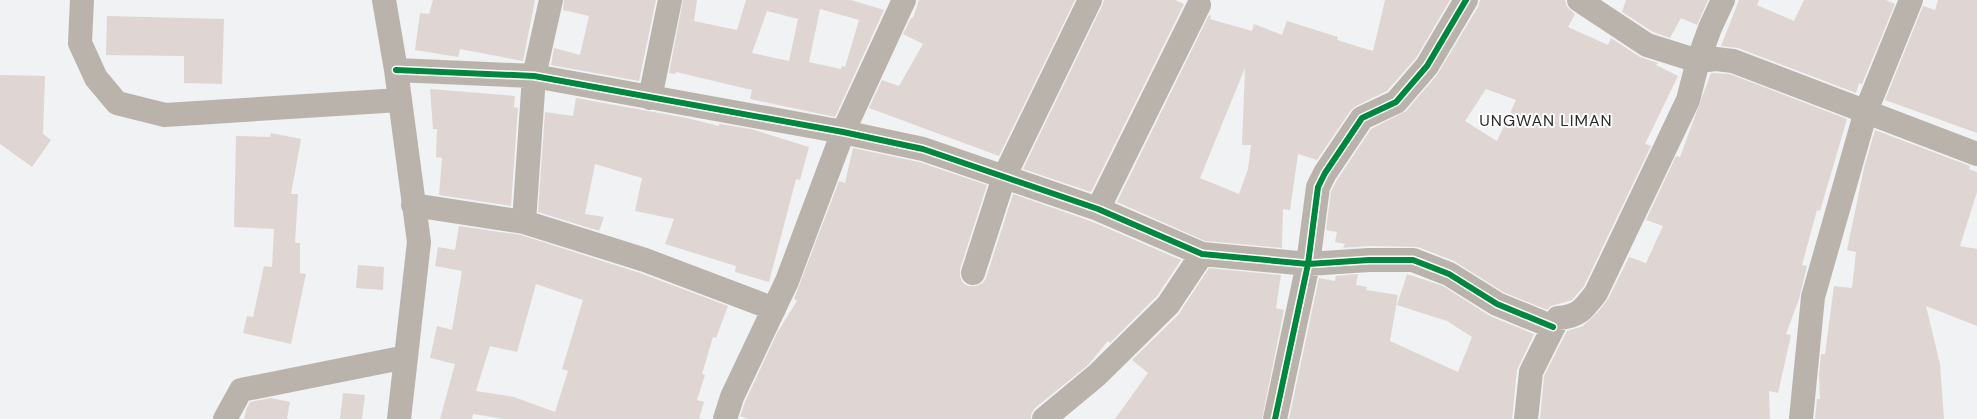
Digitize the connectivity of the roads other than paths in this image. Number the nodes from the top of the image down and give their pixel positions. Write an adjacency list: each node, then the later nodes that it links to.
1 (82, 0): 16 (street)
2 (384, 0): 13 (street)
3 (550, 0): 14 (street)
4 (670, 0): 15 (street)
5 (904, 0): 18 (street)
6 (1090, 0): 20 (street)
7 (1466, 0): 25 (street)
8 (1580, 0): 12 (street)
9 (1723, 0): 12 (street)
10 (1911, 0): 17 (street)
11 (1199, 5): 22 (street)
12 (1698, 61): 17 (street); 28 (street)
13 (396, 70): 14 (street); 16 (street)
14 (534, 76): 15 (street); 23 (street)
15 (650, 98): 18 (street)
16 (400, 100): 21 (street)
17 (1866, 111): 19 (street); 36 (street)
18 (843, 132): 20 (street); 27 (street)
19 (1977, 154)
20 (1004, 177): 22 (street); 26 (street)
21 (413, 204): 23 (street); 29 (street)
22 (1098, 210): 24 (street)
23 (524, 222): 27 (street)
24 (1202, 254): 25 (street); 33 (street)
25 (1308, 264): 28 (street); 34 (street)
26 (973, 273)
27 (774, 308): 32 (street)
28 (1553, 327): 35 (street)
29 (406, 357): 30 (street); 31 (street)
30 (225, 419)
31 (400, 419)
32 (725, 419)
33 (1044, 419)
34 (1275, 419)
35 (1526, 419)
36 (1801, 419)

